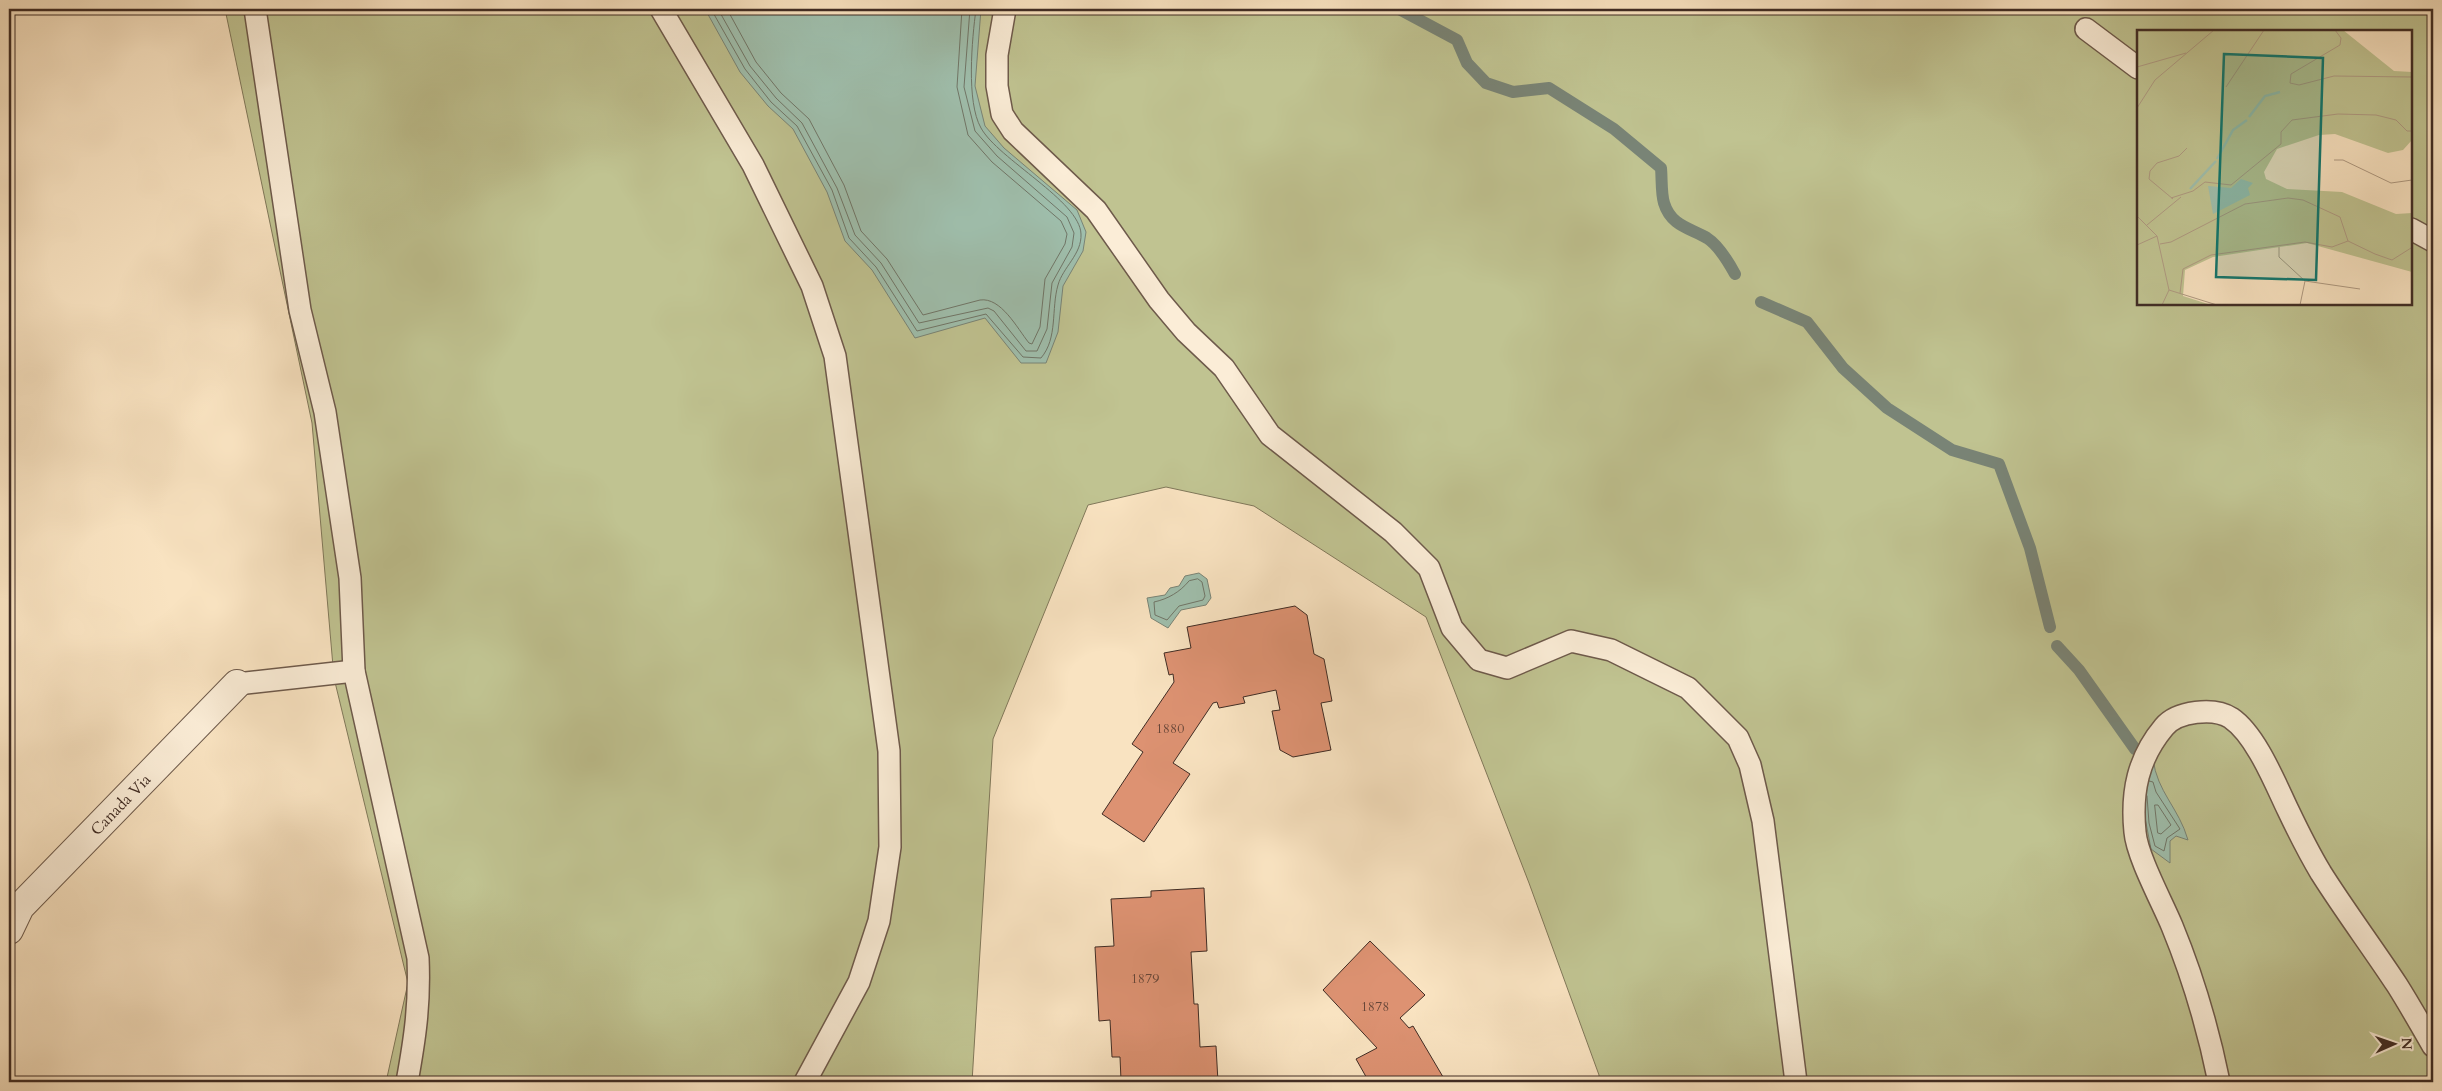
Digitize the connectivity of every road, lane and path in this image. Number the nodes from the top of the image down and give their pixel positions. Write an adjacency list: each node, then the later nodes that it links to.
1 (255, 9): 8 (lane)
2 (661, 9): 13 (lane)
3 (1005, 9): 14 (lane)
4 (2086, 29): 5 (lane)
5 (2137, 67)
6 (2412, 230): 7 (lane)
7 (2433, 241)
8 (354, 671): 9 (lane); 12 (lane)
9 (238, 684): 10 (street, Canada Via)
10 (9, 930)
11 (2433, 1046): 15 (lane)
12 (407, 1082)
13 (805, 1082)
14 (1796, 1082)
15 (2219, 1082)

